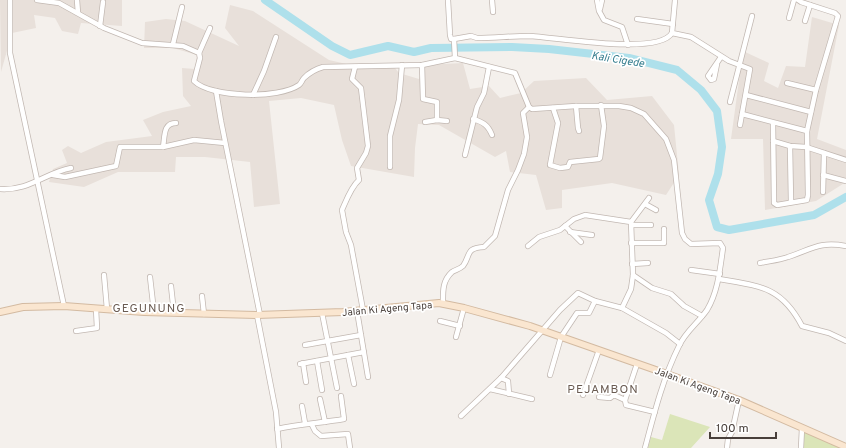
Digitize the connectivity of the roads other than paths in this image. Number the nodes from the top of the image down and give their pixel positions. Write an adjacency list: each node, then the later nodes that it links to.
1 (10, 0): 76 (street)
2 (37, 0): 11 (street)
3 (77, 0): 17 (street)
4 (448, 0): 29 (street)
5 (492, 0): 16 (street)
6 (597, 0): 15 (street)
7 (602, 0): 15 (street)
8 (676, 0): 22 (street)
9 (794, 0): 19 (street)
10 (798, 0): 13 (street)
11 (63, 2): 17 (street)
12 (103, 2): 23 (street)
13 (810, 6): 21 (street); 26 (street)
14 (182, 7): 30 (street)
15 (599, 11): 31 (street)
16 (494, 12)
17 (78, 13): 23 (street)
18 (752, 16): 36 (street)
19 (788, 18)
20 (637, 19): 22 (street)
21 (805, 21)
22 (673, 24): 27 (street)
23 (100, 26): 30 (street)
24 (210, 28): 32 (street)
25 (829, 30): 26 (street)
26 (835, 31): 42 (street)
27 (672, 33): 31 (street); 34 (street)
28 (276, 37): 44 (street)
29 (454, 41): 31 (street); 33 (street)
30 (173, 44): 32 (street)
31 (628, 45)
32 (199, 53): 43 (street)
33 (455, 57): 38 (street); 40 (street)
34 (721, 57): 35 (street); 36 (street)
35 (717, 64)
36 (739, 64): 45 (street); 46 (street)
37 (402, 65): 38 (street); 39 (street); 71 (street)
38 (422, 65): 54 (street)
39 (355, 67): 44 (street); 110 (street)
40 (489, 67): 49 (street); 53 (street)
41 (787, 83): 42 (street)
42 (816, 90): 51 (street)
43 (216, 91): 44 (street); 64 (street)
44 (253, 95)
45 (746, 95): 51 (street); 52 (street)
46 (730, 102)
47 (601, 105): 48 (street); 50 (street); 99 (street)
48 (576, 106): 50 (street); 60 (street)
49 (529, 107): 50 (street); 104 (street)
50 (553, 108)
51 (812, 112): 61 (street)
52 (742, 114): 58 (street); 59 (street)
53 (473, 119): 62 (street); 69 (street)
54 (437, 120): 55 (street); 56 (street)
55 (447, 121)
56 (425, 122)
57 (176, 123): 66 (street)
58 (773, 123): 61 (street); 63 (street)
59 (740, 125)
60 (580, 131)
61 (807, 131): 67 (street)
62 (492, 135)
63 (773, 140): 65 (street); 80 (street)
64 (225, 143): 66 (street); 116 (street)
65 (790, 146): 67 (street); 80 (street)
66 (163, 147): 73 (street)
67 (806, 147): 68 (street); 80 (street)
68 (824, 153): 70 (street); 74 (street)
69 (465, 155)
70 (846, 160)
71 (390, 167)
72 (71, 168): 73 (street)
73 (53, 175): 76 (street)
74 (823, 175): 75 (street); 78 (street)
75 (846, 181)
76 (36, 182): 77 (street); 105 (street)
77 (0, 189)
78 (823, 192)
79 (649, 198): 81 (street)
80 (791, 202)
81 (644, 204): 82 (street); 83 (street)
82 (656, 210)
83 (632, 223): 84 (street); 85 (street); 90 (street)
84 (651, 225)
85 (565, 226): 87 (street); 91 (street)
86 (664, 229): 90 (street)
87 (570, 232): 88 (street); 89 (street)
88 (592, 235)
89 (581, 242)
90 (631, 243): 95 (street)
91 (528, 246)
92 (846, 246): 94 (street)
93 (648, 263): 95 (street)
94 (760, 263)
95 (632, 264): 98 (street)
96 (692, 270): 99 (street)
97 (104, 275): 109 (street)
98 (633, 275): 107 (street); 117 (street)
99 (719, 276): 117 (street); 126 (street)
100 (150, 277): 112 (street)
101 (171, 286): 113 (street)
102 (202, 296): 115 (street)
103 (595, 301): 107 (street); 120 (street); 124 (street)
104 (443, 304): 106 (street, Jalan Ki Ageng Tapa); 110 (street, Jalan Ki Ageng Tapa)
105 (64, 306): 108 (street, Jalan Ki Ageng Tapa); 111 (street, Jalan Ki Ageng Tapa)
106 (464, 308): 119 (street); 120 (street, Jalan Ki Ageng Tapa)
107 (622, 308): 127 (street)
108 (96, 309): 109 (street, Jalan Ki Ageng Tapa); 121 (street)
109 (108, 309): 112 (street, Jalan Ki Ageng Tapa)
110 (360, 310): 114 (street, Jalan Ki Ageng Tapa); 122 (street)
111 (0, 312)
112 (154, 312): 113 (street, Jalan Ki Ageng Tapa)
113 (174, 313): 115 (street, Jalan Ki Ageng Tapa)
114 (322, 313): 116 (street, Jalan Ki Ageng Tapa); 125 (street)
115 (204, 314): 116 (street, Jalan Ki Ageng Tapa)
116 (258, 315): 159 (street)
117 (702, 316): 127 (street)
118 (440, 321): 119 (street)
119 (460, 326): 123 (street)
120 (542, 330): 124 (street, Jalan Ki Ageng Tapa); 138 (street)
121 (76, 331)
122 (361, 335): 125 (street); 130 (street)
123 (456, 337)
124 (561, 337): 129 (street, Jalan Ki Ageng Tapa); 136 (street)
125 (326, 341): 128 (street); 132 (street)
126 (846, 341)
127 (680, 344): 135 (street)
128 (306, 345)
129 (599, 350): 134 (street, Jalan Ki Ageng Tapa); 145 (street)
130 (364, 352): 131 (street); 137 (street)
131 (348, 355): 132 (street); 140 (street)
132 (331, 358): 133 (street); 141 (street)
133 (317, 361): 139 (street); 143 (street)
134 (637, 364): 135 (street, Jalan Ki Ageng Tapa); 150 (street)
135 (666, 374): 151 (street, Jalan Ki Ageng Tapa); 153 (street)
136 (550, 375)
137 (368, 377)
138 (501, 378): 142 (street); 144 (street)
139 (306, 382)
140 (354, 384)
141 (337, 388)
142 (490, 389): 144 (street); 154 (street)
143 (322, 390)
144 (509, 394): 149 (street)
145 (584, 395)
146 (341, 396): 155 (street)
147 (599, 397): 150 (street)
148 (320, 399): 155 (street)
149 (532, 399)
150 (625, 400): 153 (street)
151 (739, 400): 158 (street, Jalan Ki Ageng Tapa); 164 (street)
152 (302, 406): 156 (street)
153 (655, 412): 163 (street)
154 (461, 416)
155 (325, 422): 157 (street)
156 (305, 423): 157 (street); 159 (street)
157 (312, 425): 162 (street)
158 (802, 428): 160 (street, Jalan Ki Ageng Tapa); 165 (street)
159 (277, 429): 161 (street)
160 (846, 447)
161 (279, 448)
162 (350, 448)
163 (645, 448)
164 (728, 448)
165 (801, 448)

